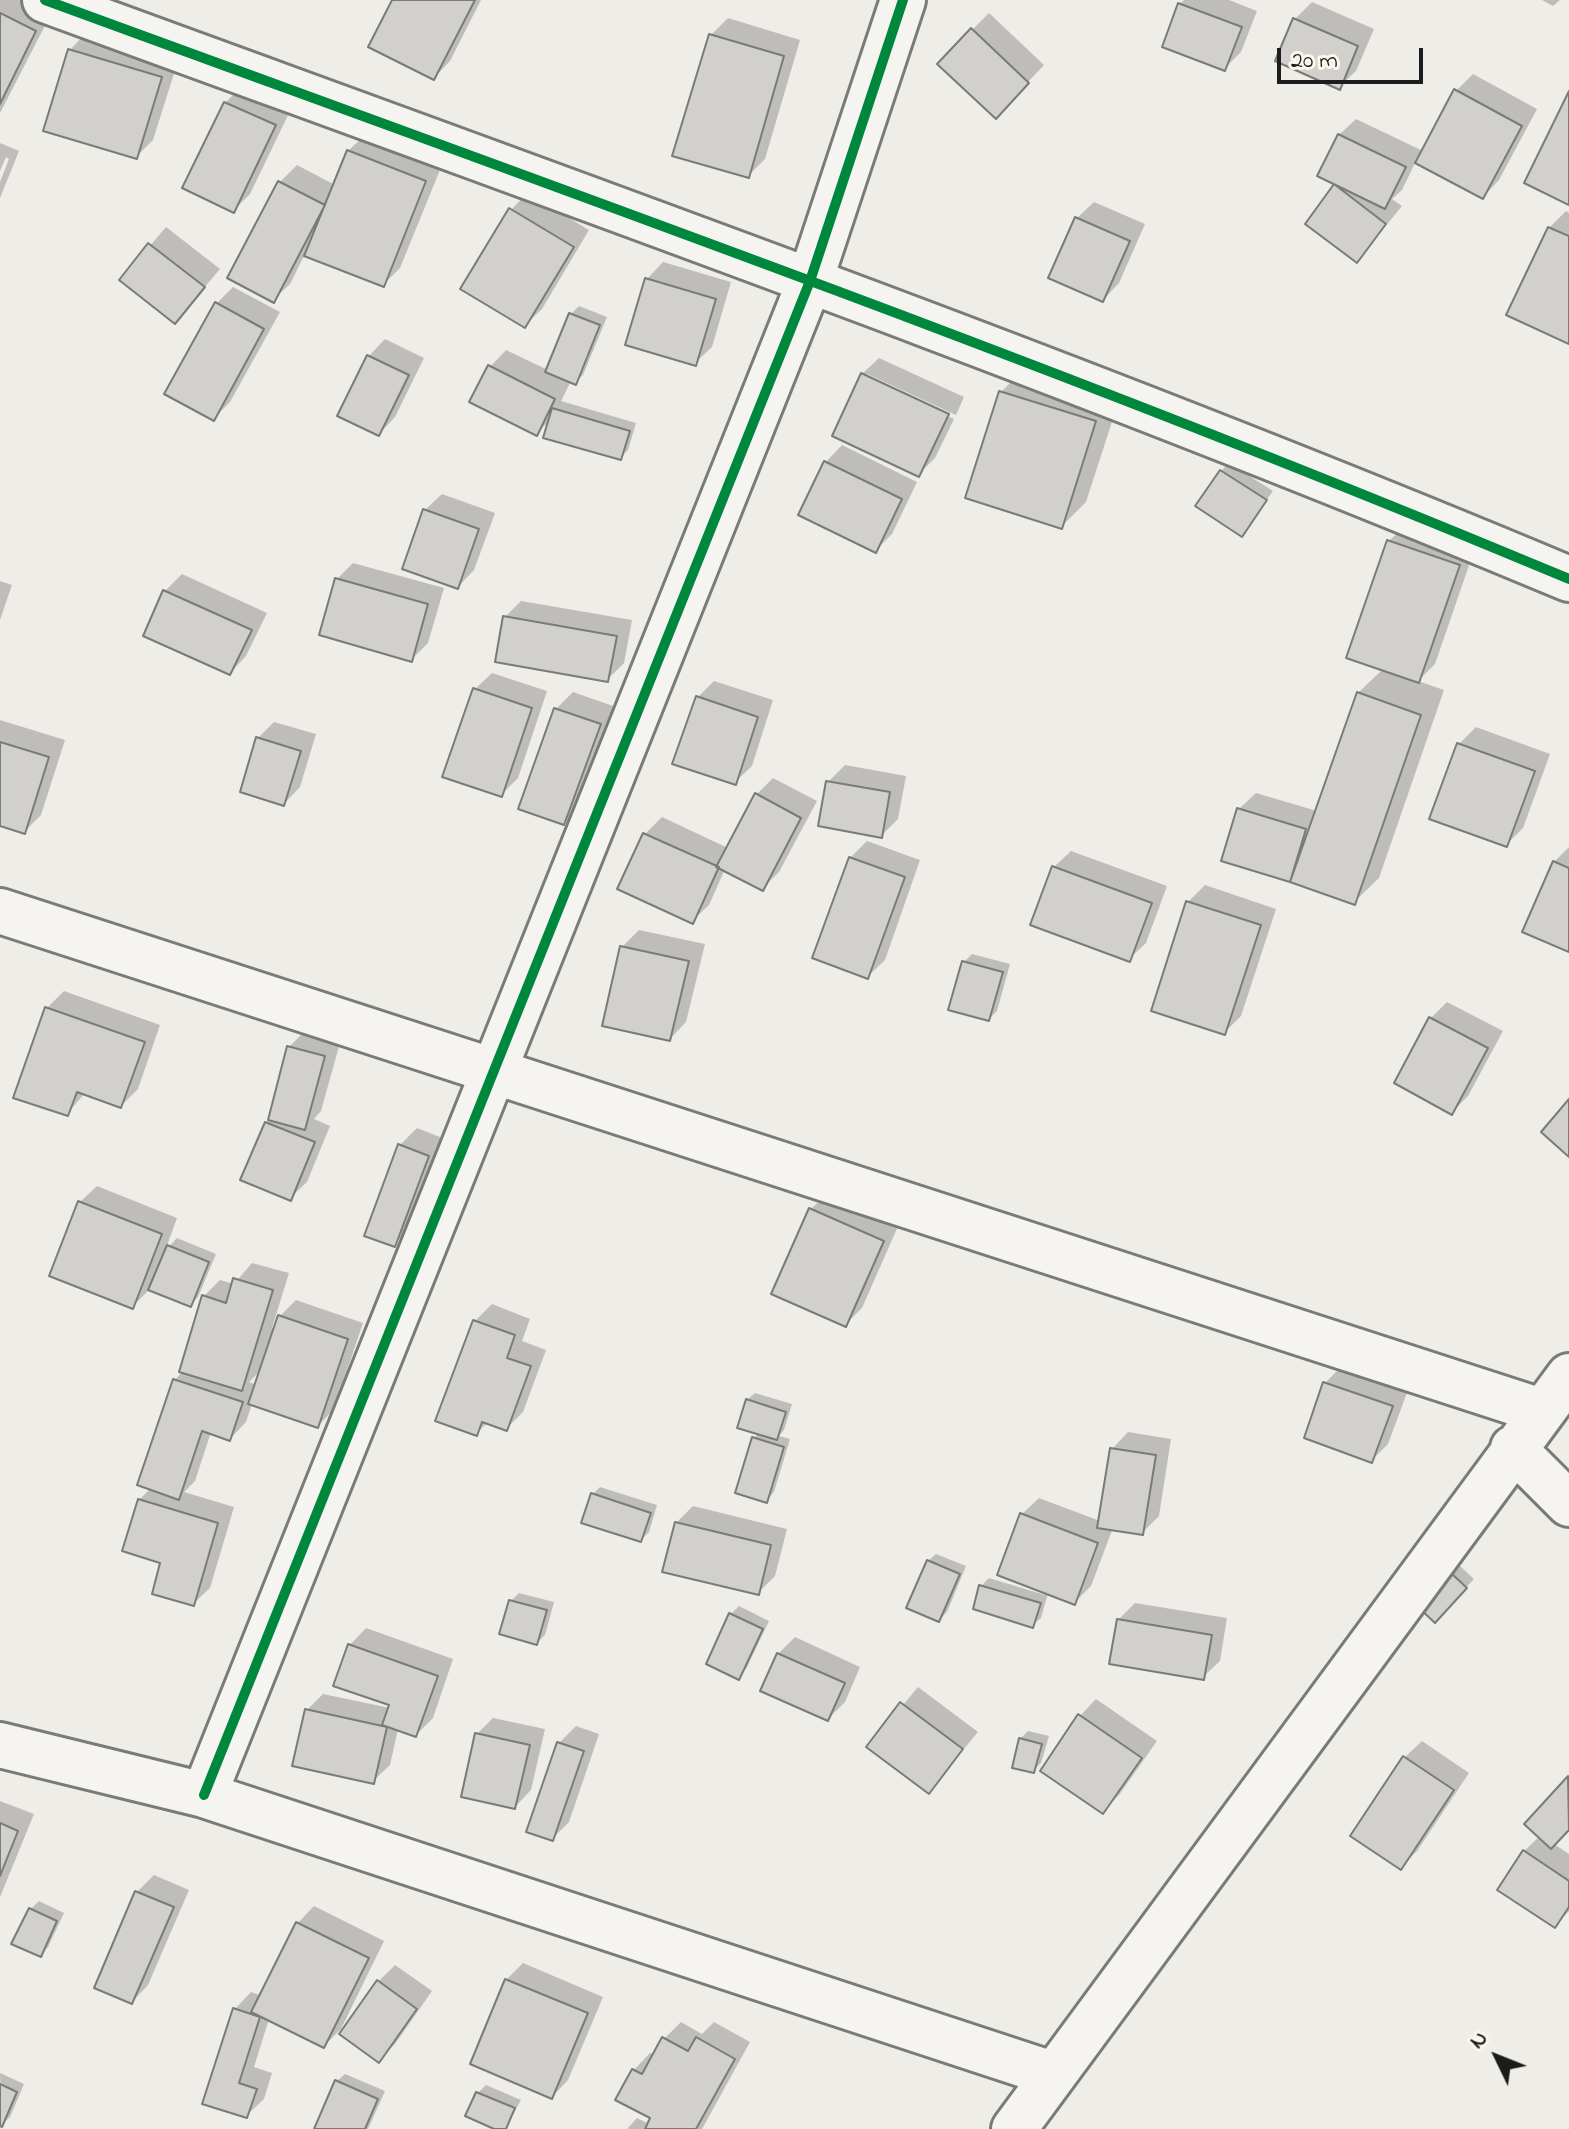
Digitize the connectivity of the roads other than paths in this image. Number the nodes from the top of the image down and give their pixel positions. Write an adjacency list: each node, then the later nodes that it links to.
1 (45, 0): 3 (street)
2 (903, 0): 3 (street)
3 (810, 281): 4 (street); 6 (street)
4 (1569, 579)
5 (0, 911): 6 (street)
6 (496, 1072): 8 (street); 12 (street)
7 (1569, 1376): 8 (street)
8 (1541, 1411): 9 (street)
9 (1513, 1448): 10 (street); 13 (street)
10 (1569, 1504)
11 (0, 1745): 12 (street)
12 (204, 1795): 13 (street)
13 (1052, 2074): 14 (street)
14 (1014, 2129)

